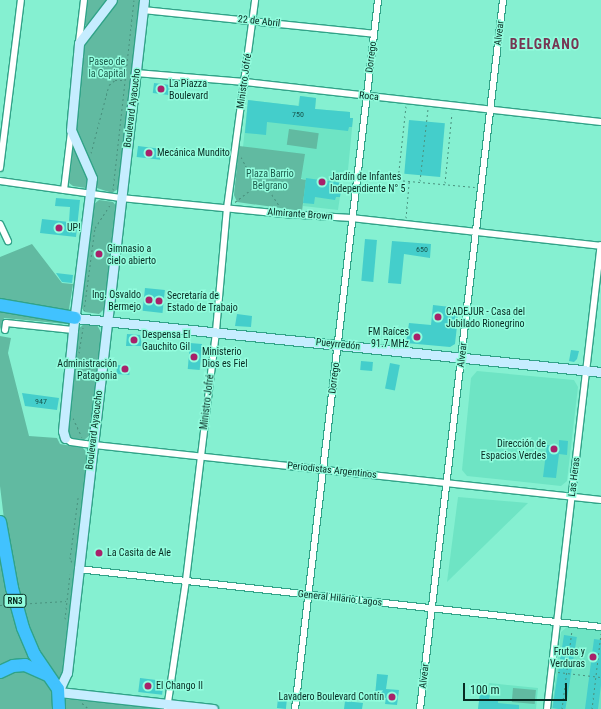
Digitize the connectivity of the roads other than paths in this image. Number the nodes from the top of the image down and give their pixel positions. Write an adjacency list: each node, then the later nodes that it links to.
1 (21, 0): 18 (street)
2 (84, 0): 11 (street)
3 (112, 0): 11 (main road)
4 (144, 0): 8 (main road, Boulevard Ayacucho)
5 (255, 0): 9 (street, Ministro Jofré)
6 (378, 0): 10 (street, Dorrego)
7 (503, 0): 15 (street, Alvear)
8 (143, 10): 9 (street, 22 de Abril); 12 (main road, Boulevard Ayacucho)
9 (252, 20): 10 (street, 22 de Abril); 13 (street, Ministro Jofré)
10 (374, 34): 14 (street, Dorrego)
11 (79, 43): 17 (main road)
12 (136, 78): 13 (street, Roca); 22 (main road, Boulevard Ayacucho)
13 (245, 82): 14 (street, Roca); 23 (street, Ministro Jofré)
14 (367, 96): 15 (street, Roca); 24 (street, Dorrego)
15 (490, 109): 16 (street, Roca); 26 (street, Alvear)
16 (601, 122)
17 (71, 130): 20 (street); 21 (main road)
18 (0, 168)
19 (0, 181): 20 (street, Almirante Brown)
20 (64, 190): 21 (street, Almirante Brown)
21 (91, 194): 22 (street, Almirante Brown); 30 (main road)
22 (116, 197): 23 (street, Almirante Brown); 31 (main road, Boulevard Ayacucho)
23 (227, 208): 24 (street, Almirante Brown); 34 (street, Ministro Jofré)
24 (352, 218): 26 (street, Almirante Brown); 35 (street, Dorrego)
25 (0, 224): 27 (street)
26 (476, 232): 28 (street, Almirante Brown); 36 (street, Alvear)
27 (8, 241)
28 (601, 245): 37 (street, Las Heras)
29 (0, 306): 30 (highway)
30 (79, 318): 31 (main road, Pueyrredón); 33 (main road)
31 (107, 321): 34 (main road, Pueyrredón); 40 (main road, Boulevard Ayacucho)
32 (5, 330): 33 (street)
33 (73, 330): 39 (main road)
34 (216, 331): 35 (main road, Pueyrredón); 41 (street, Ministro Jofré)
35 (338, 344): 36 (main road, Pueyrredón); 42 (street, Dorrego)
36 (462, 358): 37 (main road, Pueyrredón); 43 (street, Alvear)
37 (586, 371): 38 (main road, Pueyrredón); 44 (street, Las Heras)
38 (601, 372)
39 (65, 438): 40 (street, Periodistas Argentinos)
40 (89, 444): 41 (street, Periodistas Argentinos); 47 (main road, Boulevard Ayacucho)
41 (201, 455): 42 (street, Periodistas Argentinos); 48 (street, Ministro Jofré)
42 (323, 469): 43 (street, Periodistas Argentinos); 49 (street, Dorrego)
43 (447, 483): 44 (street, Periodistas Argentinos); 50 (street, Alvear)
44 (572, 496): 45 (street, Periodistas Argentinos); 51 (street, Las Heras)
45 (601, 500)
46 (0, 522): 54 (highway, RN3)
47 (78, 569): 48 (street, General Hilario Lagos); 55 (main road, Boulevard Ayacucho)
48 (186, 580): 49 (street, General Hilario Lagos); 56 (street, Ministro Jofré)
49 (308, 594): 50 (street, General Hilario Lagos); 59 (street, Dorrego)
50 (433, 608): 51 (street, General Hilario Lagos); 60 (street, Alvear)
51 (557, 622): 52 (street, General Hilario Lagos); 61 (street, Las Heras)
52 (601, 627)
53 (0, 672): 54 (highway)
54 (47, 675): 55 (highway, RN3)
55 (58, 692): 56 (main road); 57 (highway)
56 (168, 707): 58 (main road)
57 (59, 709)
58 (213, 709)
59 (295, 709)
60 (420, 709)
61 (547, 709)

